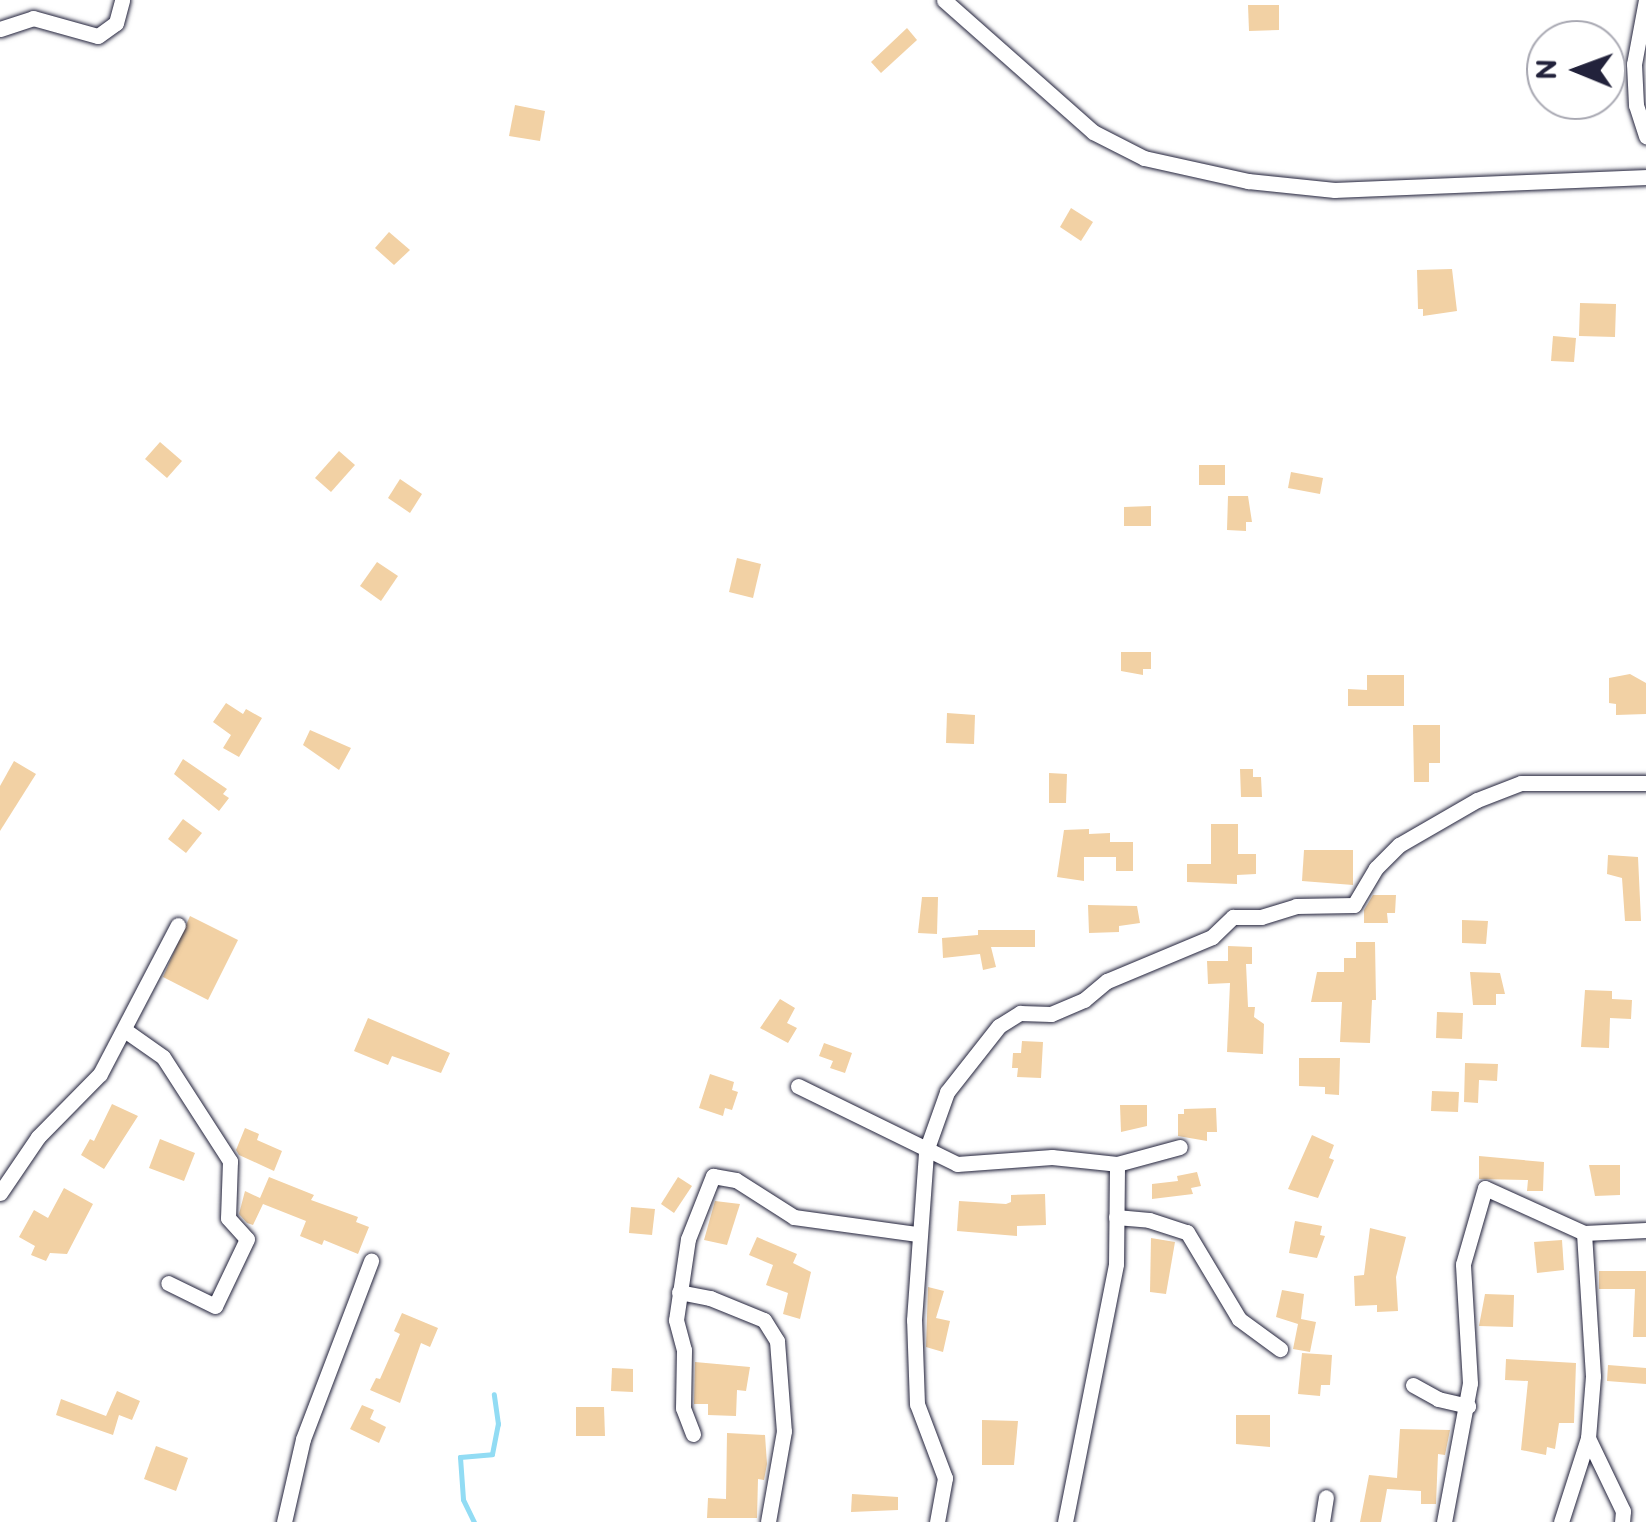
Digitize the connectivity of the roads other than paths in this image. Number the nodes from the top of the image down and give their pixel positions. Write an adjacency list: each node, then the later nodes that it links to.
1 (122, 0): 4 (street)
2 (944, 0): 6 (street)
3 (1646, 0): 5 (street)
4 (0, 29)
5 (1646, 136)
6 (1646, 177)
7 (1646, 783): 12 (street)
8 (178, 925): 9 (street)
9 (126, 1031): 14 (street); 20 (street)
10 (798, 1086): 12 (street)
11 (1180, 1147): 13 (street)
12 (926, 1151): 13 (street); 18 (street)
13 (1117, 1164): 15 (street)
14 (0, 1192)
15 (1116, 1217): 22 (street); 31 (street)
16 (1646, 1230): 17 (street)
17 (1584, 1233): 24 (street); 26 (street)
18 (916, 1234): 21 (street); 30 (street)
19 (371, 1260): 28 (street)
20 (168, 1283)
21 (679, 1292): 25 (street); 29 (street)
22 (1280, 1349)
23 (1414, 1384): 24 (street)
24 (1468, 1406): 33 (street)
25 (694, 1434)
26 (1588, 1438): 34 (street); 35 (street)
27 (1326, 1497): 32 (street)
28 (284, 1522)
29 (768, 1522)
30 (937, 1522)
31 (1065, 1522)
32 (1322, 1522)
33 (1444, 1522)
34 (1561, 1522)
35 (1622, 1522)

